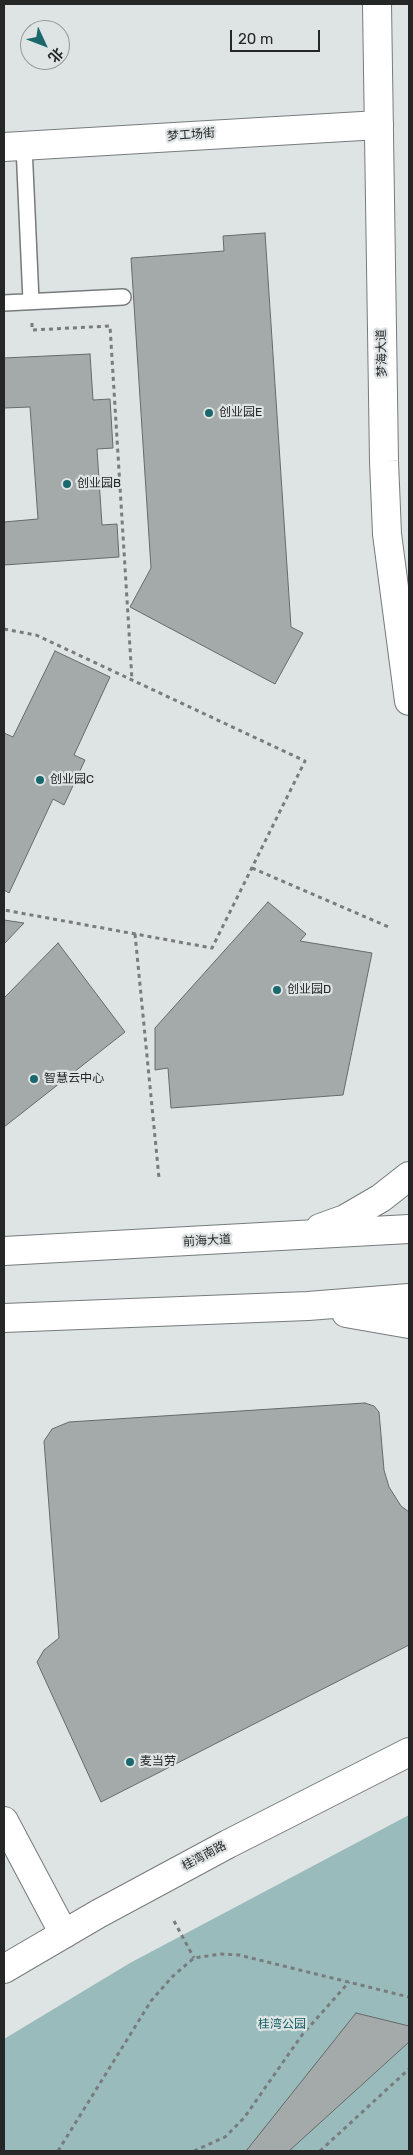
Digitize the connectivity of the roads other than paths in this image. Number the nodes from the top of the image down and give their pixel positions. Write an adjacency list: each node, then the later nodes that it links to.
1 (377, 4): 2 (main road, 梦海大道)
2 (379, 125): 3 (main road, 梦工场街); 7 (main road, 梦海大道)
3 (14, 147): 5 (lane)
4 (123, 297): 5 (lane)
5 (31, 301): 6 (lane)
6 (4, 303)
7 (409, 701)
8 (409, 1176): 10 (main road)
9 (409, 1229): 10 (main road, 前海大道)
10 (298, 1236): 11 (main road, 前海大道)
11 (4, 1251)
12 (409, 1298): 13 (main road)
13 (308, 1306): 14 (main road); 15 (main road)
14 (4, 1318)
15 (409, 1324)
16 (409, 1752): 18 (main road, 桂湾南路)
17 (4, 1821): 18 (main road)
18 (64, 1934): 19 (main road, 桂湾南路)
19 (4, 1969)

